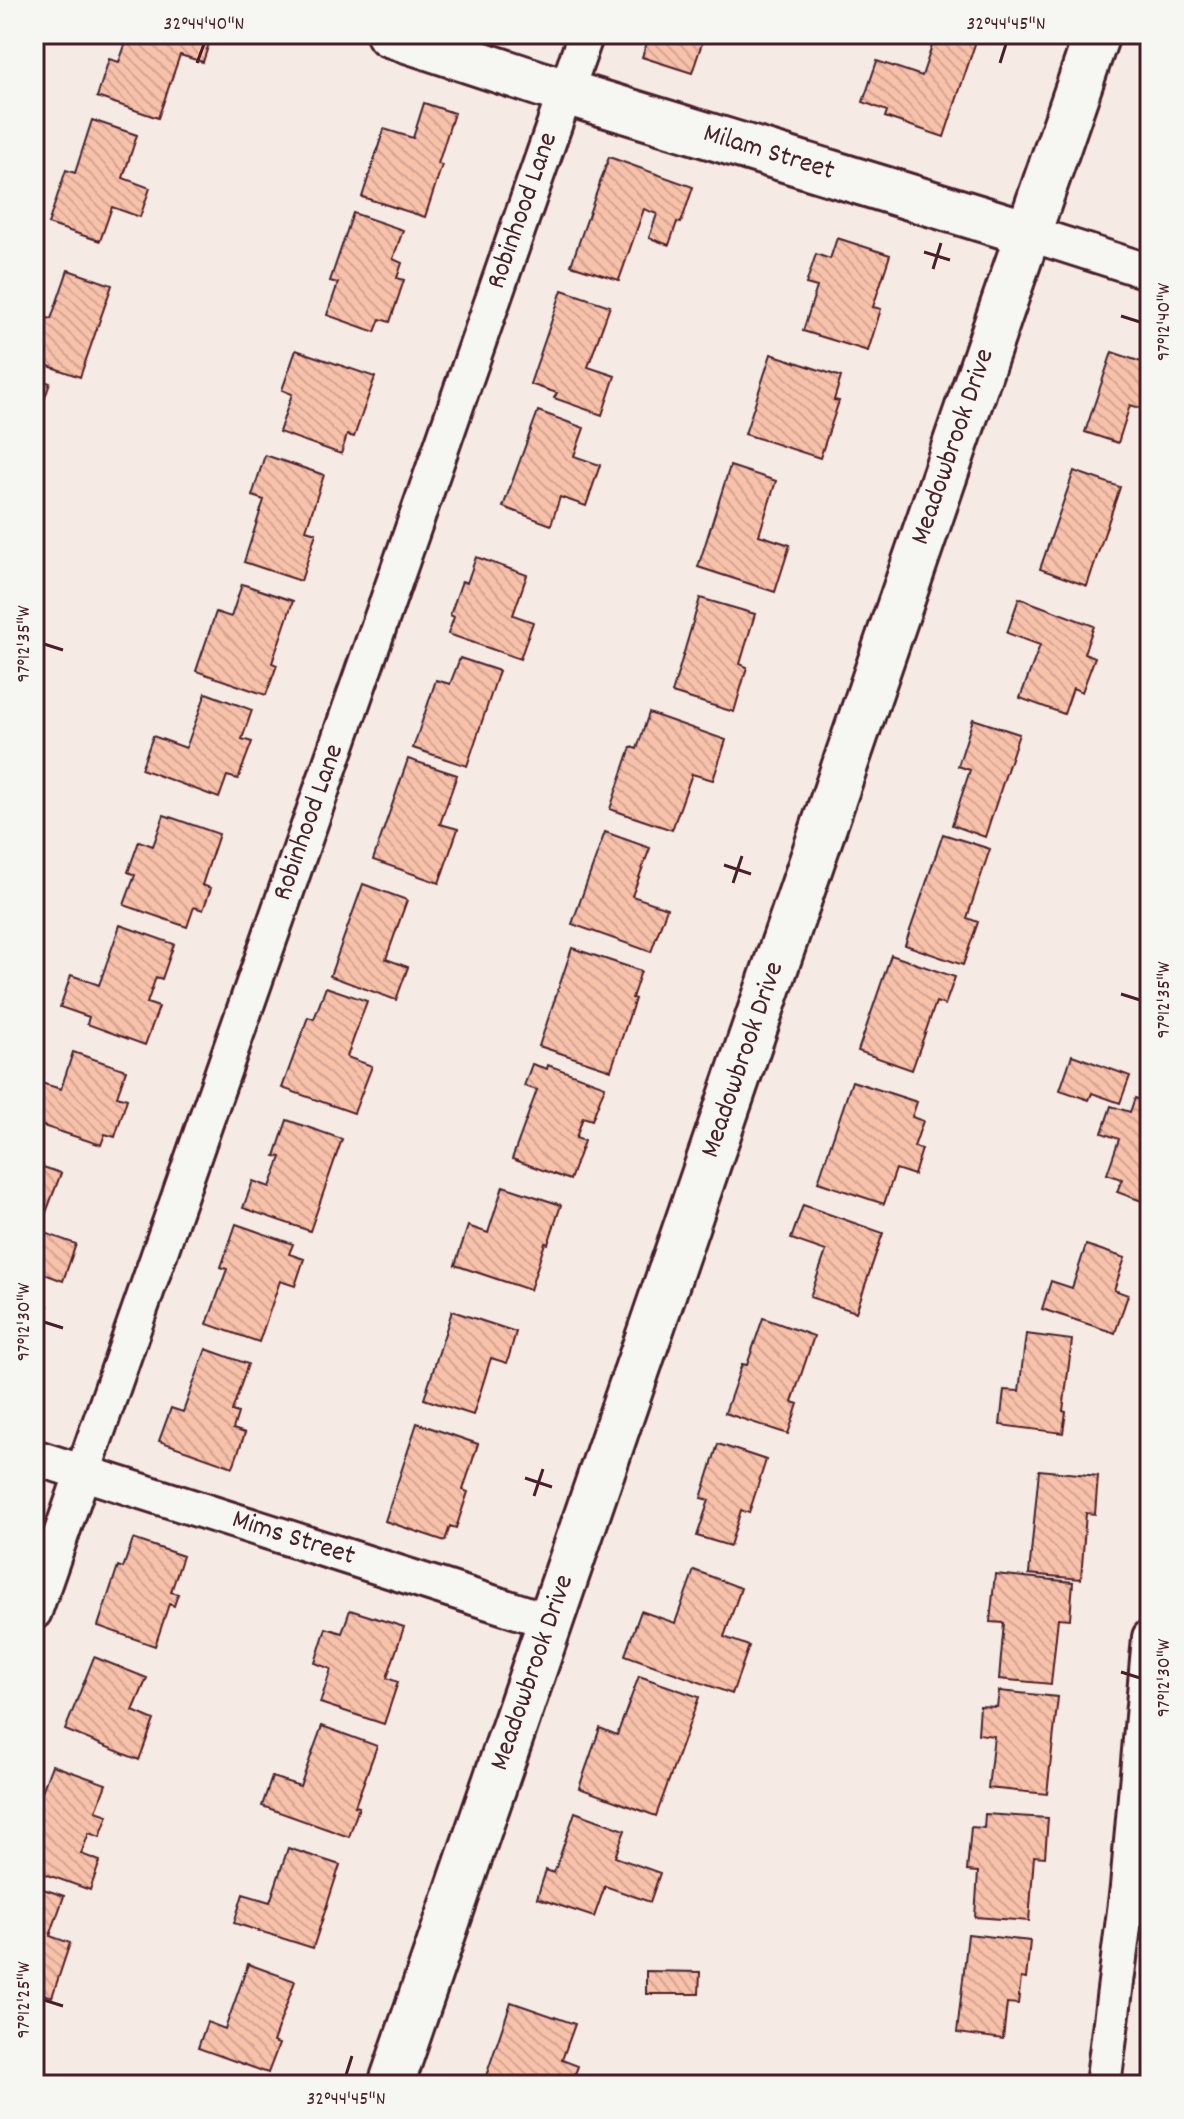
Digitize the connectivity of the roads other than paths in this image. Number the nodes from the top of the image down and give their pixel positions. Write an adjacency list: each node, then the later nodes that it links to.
1 (389, 34): 4 (main road, Milam Street)
2 (586, 34): 4 (street, Robinhood Lane)
3 (1097, 34): 5 (main road, Meadowbrook Drive)
4 (565, 92): 5 (main road, Milam Street); 8 (street, Robinhood Lane)
5 (1028, 233): 6 (street, Milam Street); 10 (main road, Meadowbrook Drive)
6 (1150, 272)
7 (34, 1457): 8 (street, Mims Street)
8 (83, 1473): 9 (street, Robinhood Lane); 10 (street, Mims Street)
9 (34, 1612)
10 (552, 1622): 13 (main road, Meadowbrook Drive)
11 (1150, 1637): 12 (street)
12 (1139, 1891): 14 (street)
13 (391, 2085)
14 (1103, 2085)

